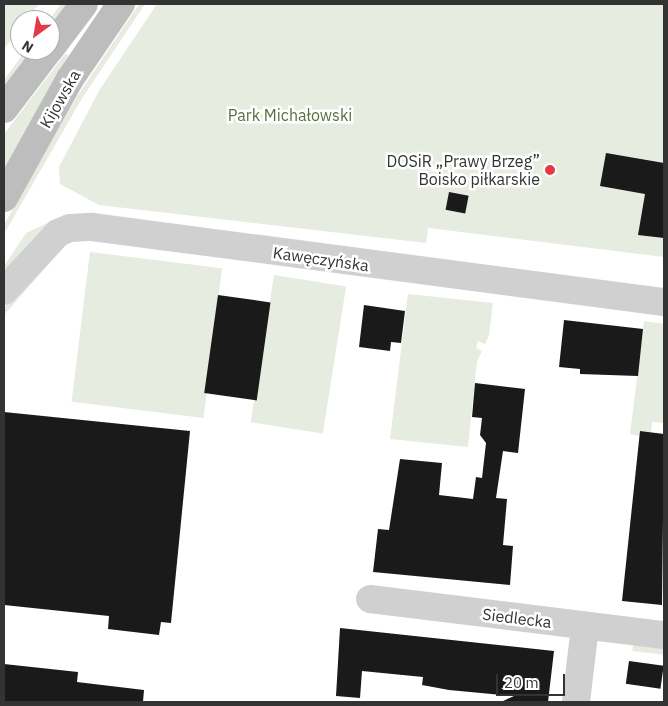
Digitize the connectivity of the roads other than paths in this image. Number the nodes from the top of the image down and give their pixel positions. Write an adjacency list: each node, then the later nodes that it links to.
1 (84, 4): 3 (street)
2 (121, 4): 6 (street, Kijowska)
3 (60, 36)
4 (42, 60): 5 (street)
5 (4, 109)
6 (4, 198)
7 (4, 291): 8 (street, Kawęczyńska)
8 (664, 302)
9 (370, 599): 10 (street, Siedlecka)
10 (585, 626): 11 (street, Siedlecka); 12 (street)
11 (664, 635)
12 (576, 702)

